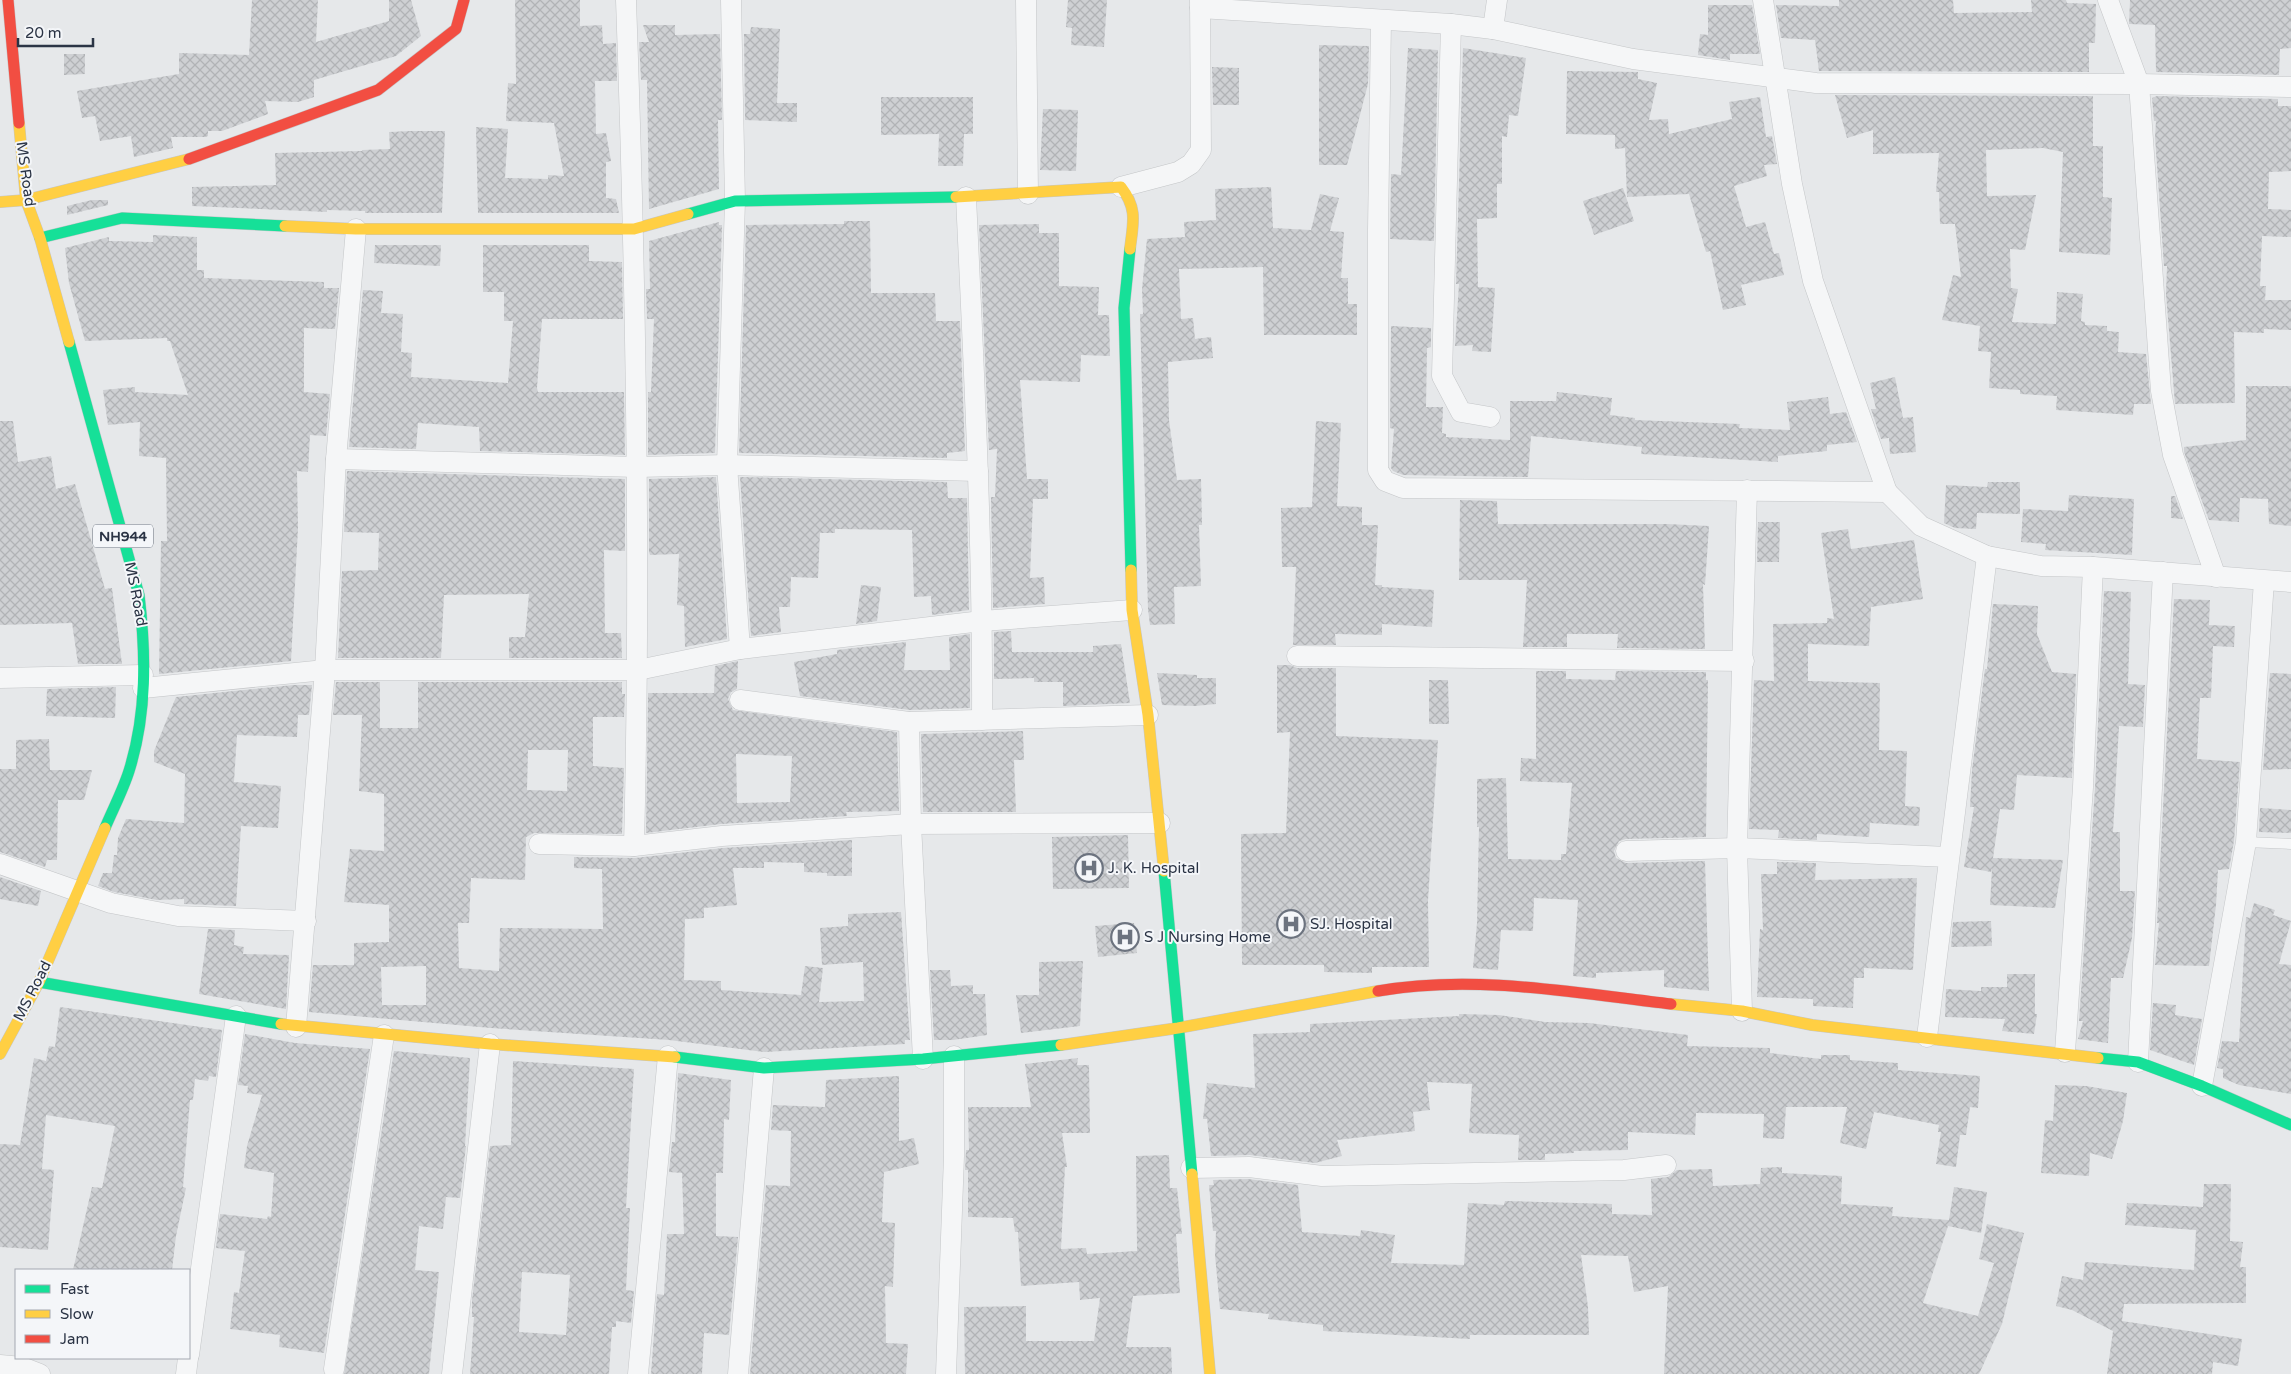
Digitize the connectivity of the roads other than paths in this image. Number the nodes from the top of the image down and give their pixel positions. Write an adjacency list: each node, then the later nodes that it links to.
1 (8, 0): 19 (main road, MS Road / NH944)
2 (464, 0): 19 (main road)
3 (626, 0): 23 (street)
4 (730, 0): 21 (street)
5 (1026, 0): 17 (street)
6 (1497, 0): 12 (street)
7 (1763, 0): 13 (street)
8 (2108, 0): 14 (street)
9 (1200, 4): 10 (street); 16 (street)
10 (1381, 20): 11 (street); 30 (street)
11 (1451, 24): 12 (street); 25 (street)
12 (1493, 29): 13 (street)
13 (1777, 77): 14 (street); 31 (street)
14 (2139, 84): 15 (street); 35 (street)
15 (2291, 87)
16 (1122, 187): 17 (main road); 38 (main road)
17 (1028, 194): 18 (main road)
18 (966, 197): 21 (main road); 29 (street)
19 (26, 200): 20 (main road); 24 (main road, MS Road / NH944)
20 (0, 202)
21 (735, 202): 23 (main road); 27 (street)
22 (356, 229): 23 (main road); 24 (main road); 26 (street)
23 (634, 229): 28 (street)
24 (40, 238): 46 (main road, MS Road / NH944)
25 (1490, 417)
26 (336, 459): 28 (street); 43 (street)
27 (727, 465): 28 (street); 29 (street); 40 (street)
28 (637, 467): 44 (street)
29 (978, 471): 39 (street)
30 (1748, 490): 31 (street); 42 (street)
31 (1887, 492): 32 (street)
32 (1987, 556): 33 (street); 59 (street)
33 (2093, 568): 34 (street); 71 (street)
34 (2163, 572): 35 (street); 76 (street)
35 (2216, 577): 36 (street)
36 (2264, 581): 37 (street); 53 (street)
37 (2291, 582)
38 (1132, 610): 39 (street); 48 (main road)
39 (982, 621): 40 (street); 49 (street)
40 (740, 649): 44 (street)
41 (1297, 656): 42 (street)
42 (1744, 661): 57 (street)
43 (325, 670): 44 (street); 46 (street); 62 (street)
44 (638, 670): 56 (street)
45 (0, 678): 46 (street)
46 (143, 682): 61 (main road, MS Road / NH944)
47 (740, 700): 50 (street)
48 (1148, 716): 49 (street); 51 (main road)
49 (982, 720): 50 (street)
50 (909, 722): 52 (street)
51 (1160, 823): 52 (street); 67 (main road)
52 (911, 824): 56 (street); 75 (street)
53 (2246, 842): 55 (lane); 78 (street)
54 (539, 844): 56 (street)
55 (2291, 844)
56 (634, 846)
57 (1737, 848): 58 (street); 59 (street); 64 (street)
58 (1626, 850)
59 (1949, 857): 69 (street)
60 (0, 864): 61 (street)
61 (78, 891): 62 (street); 63 (main road, MS Road / NH944)
62 (306, 921): 66 (street)
63 (39, 982): 65 (main road); 72 (main road, MS Road / NH944)
64 (1742, 1011): 67 (main road); 69 (main road)
65 (236, 1016): 66 (main road); 82 (street)
66 (296, 1027): 68 (main road)
67 (1178, 1028): 74 (main road); 81 (main road)
68 (384, 1035): 70 (main road); 85 (street)
69 (1927, 1037): 71 (main road)
70 (490, 1044): 73 (main road); 88 (street)
71 (2065, 1052): 76 (main road)
72 (0, 1054)
73 (668, 1056): 77 (main road); 89 (street)
74 (954, 1056): 75 (main road); 91 (street)
75 (923, 1059): 77 (main road)
76 (2138, 1062): 78 (main road)
77 (764, 1068): 90 (street)
78 (2202, 1086): 79 (main road)
79 (2291, 1125)
80 (1666, 1165): 81 (street)
81 (1191, 1168): 92 (main road)
82 (190, 1349)
83 (188, 1359): 87 (street)
84 (0, 1365): 86 (street)
85 (334, 1369)
86 (40, 1374)
87 (186, 1374)
88 (452, 1374)
89 (638, 1374)
90 (738, 1374)
91 (946, 1374)
92 (1210, 1374)

